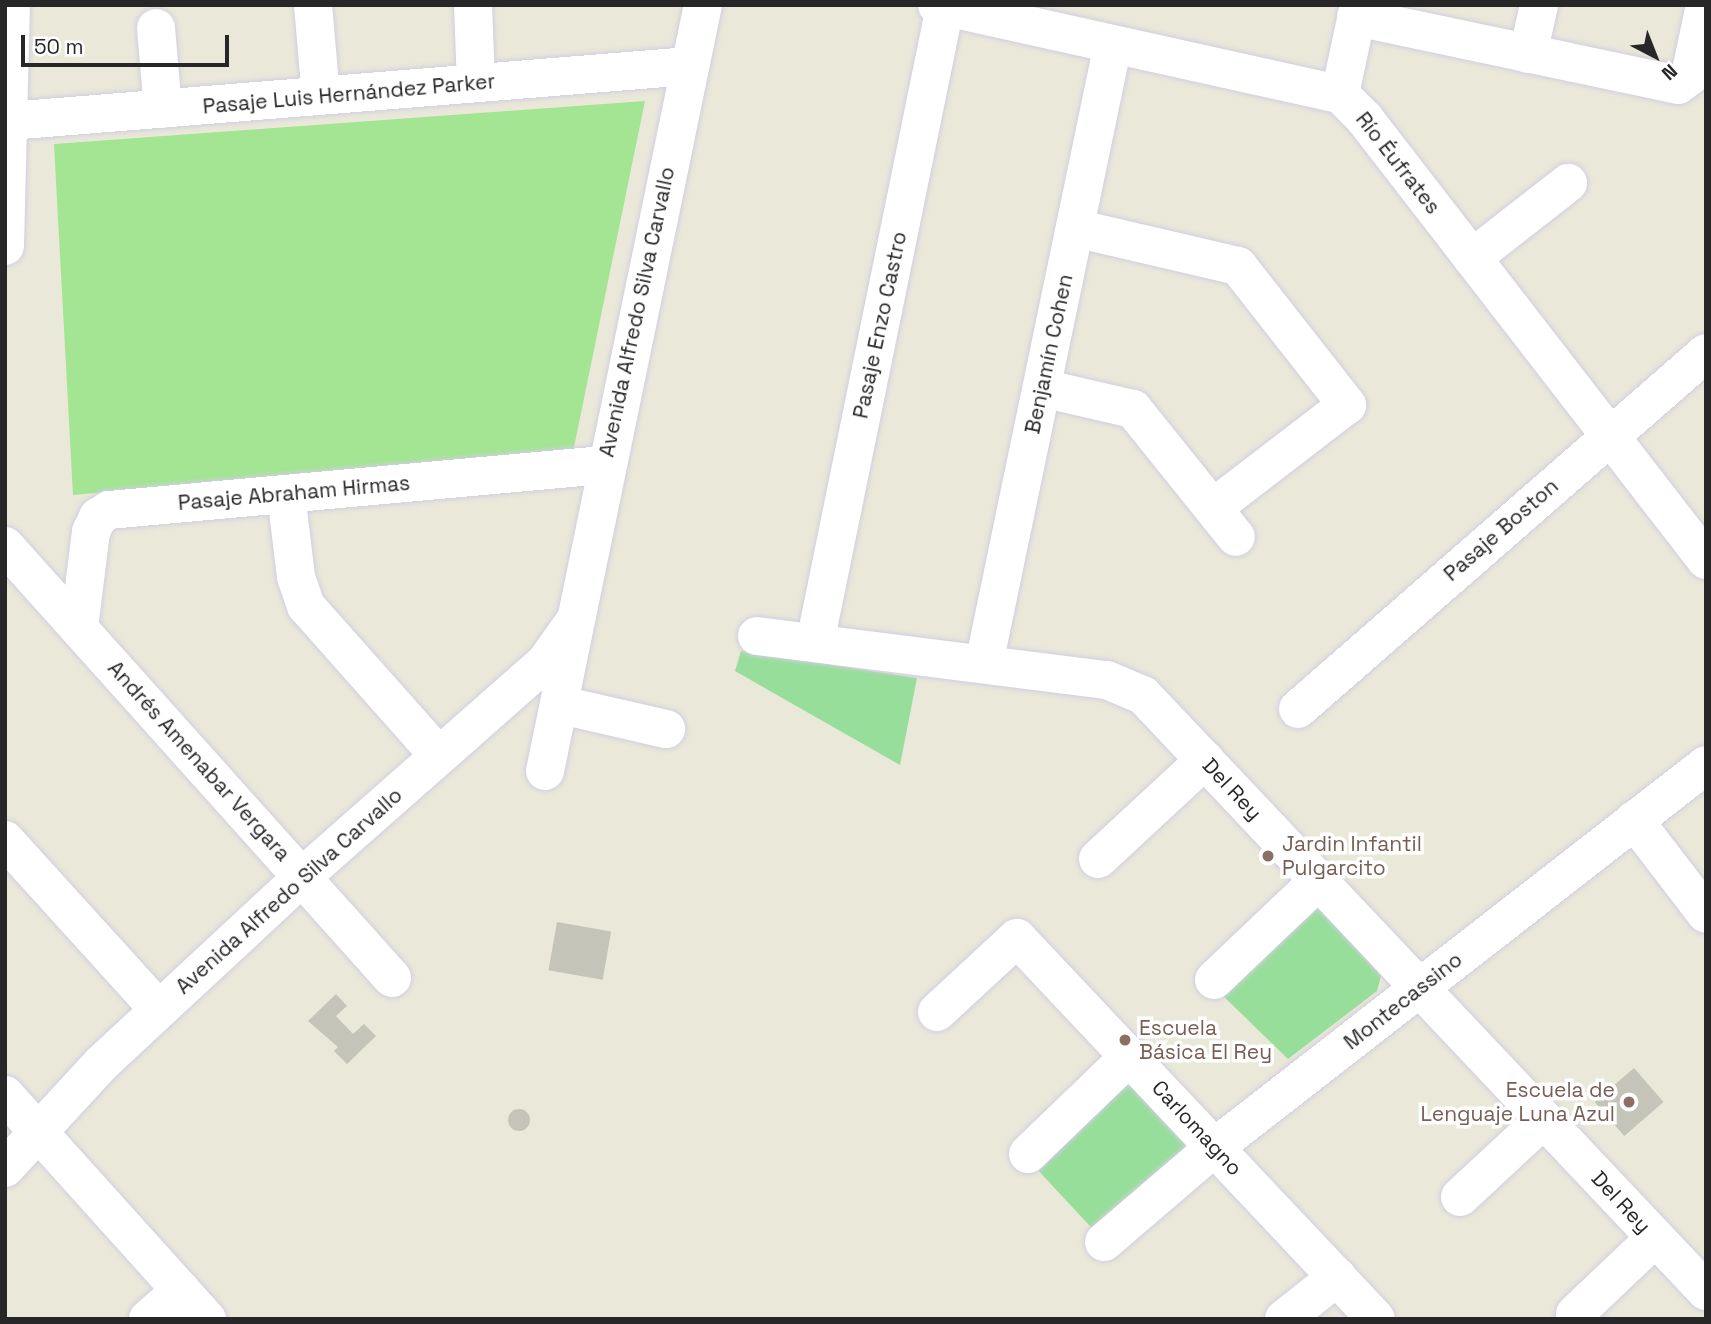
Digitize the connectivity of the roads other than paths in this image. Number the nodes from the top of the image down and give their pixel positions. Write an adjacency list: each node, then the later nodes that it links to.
1 (313, 5): 15 (street)
2 (473, 5): 13 (street)
3 (704, 5): 12 (street, Avenida Alfredo Silva Carvallo)
4 (1539, 5): 11 (street)
5 (1705, 5): 11 (street)
6 (954, 7): 10 (street, Río Éufrates); 32 (street, Pasaje Enzo Castro)
7 (1358, 11): 11 (street); 14 (street)
8 (9, 17): 17 (street)
9 (156, 28): 16 (street)
10 (1113, 44): 14 (street, Río Éufrates); 19 (street, Benjamín Cohen)
11 (1528, 54)
12 (689, 66): 13 (street, Pasaje Luis Hernández Parker); 25 (street, Avenida Alfredo Silva Carvallo)
13 (476, 83): 15 (street, Pasaje Luis Hernández Parker)
14 (1340, 94): 21 (street, Río Éufrates)
15 (321, 96): 16 (street, Pasaje Luis Hernández Parker)
16 (163, 109): 17 (street, Pasaje Luis Hernández Parker)
17 (9, 121): 20 (street)
18 (1568, 183): 21 (street)
19 (1075, 228): 23 (street, Benjamín Cohen); 23 (street)
20 (7, 240)
21 (1472, 258): 24 (street, Río Éufrates)
22 (1706, 353): 24 (street, Pasaje Boston)
23 (1042, 388): 33 (street, Benjamín Cohen)
24 (1609, 435): 28 (street, Río Éufrates); 35 (street, Pasaje Boston)
25 (605, 465): 26 (street, Pasaje Abraham Hirmas); 29 (street, Avenida Alfredo Silva Carvallo)
26 (286, 494): 30 (street, Pasaje Abraham Hirmas); 37 (street)
27 (5, 546): 30 (street, Andrés Amenabar Vergara)
28 (1706, 560)
29 (576, 619): 34 (street, Avenida Alfredo Silva Carvallo); 37 (street, Avenida Alfredo Silva Carvallo)
30 (79, 628): 44 (street, Andrés Amenabar Vergara)
31 (757, 636): 32 (street, Del Rey)
32 (815, 643): 33 (street, Del Rey)
33 (984, 664): 38 (street, Del Rey)
34 (561, 705): 36 (street); 40 (street, Avenida Alfredo Silva Carvallo)
35 (1298, 709)
36 (666, 729)
37 (439, 756): 44 (street, Avenida Alfredo Silva Carvallo)
38 (1205, 760): 43 (street); 45 (street, Del Rey)
39 (1706, 765): 41 (street, Montecassino)
40 (545, 772)
41 (1634, 820): 46 (street); 49 (street, Montecassino)
42 (5, 840): 50 (street)
43 (1098, 859)
44 (303, 876): 47 (street, Andrés Amenabar Vergara); 50 (street, Avenida Alfredo Silva Carvallo)
45 (1318, 881): 48 (street); 49 (street, Del Rey)
46 (1706, 914)
47 (392, 978)
48 (1214, 980)
49 (1419, 989): 54 (street, Del Rey); 56 (street, Montecassino)
50 (159, 1010): 55 (street, Avenida Alfredo Silva Carvallo)
51 (937, 1012): 52 (street, Carlomagno)
52 (1130, 1056): 56 (street, Carlomagno); 57 (street)
53 (5, 1095): 55 (street)
54 (1543, 1120): 59 (street); 60 (street, Del Rey)
55 (37, 1130): 58 (street, Avenida Alfredo Silva Carvallo); 63 (street)
56 (1215, 1147): 61 (street, Montecassino); 62 (street, Carlomagno)
57 (1028, 1154)
58 (5, 1168)
59 (1460, 1197)
60 (1655, 1238): 64 (street, Del Rey); 65 (street)
61 (1104, 1242)
62 (1336, 1277): 68 (street); 69 (street, Carlomagno)
63 (181, 1290): 66 (street); 67 (street)
64 (1706, 1291)
65 (1575, 1314)
66 (148, 1319)
67 (207, 1319)
68 (1284, 1319)
69 (1376, 1319)

